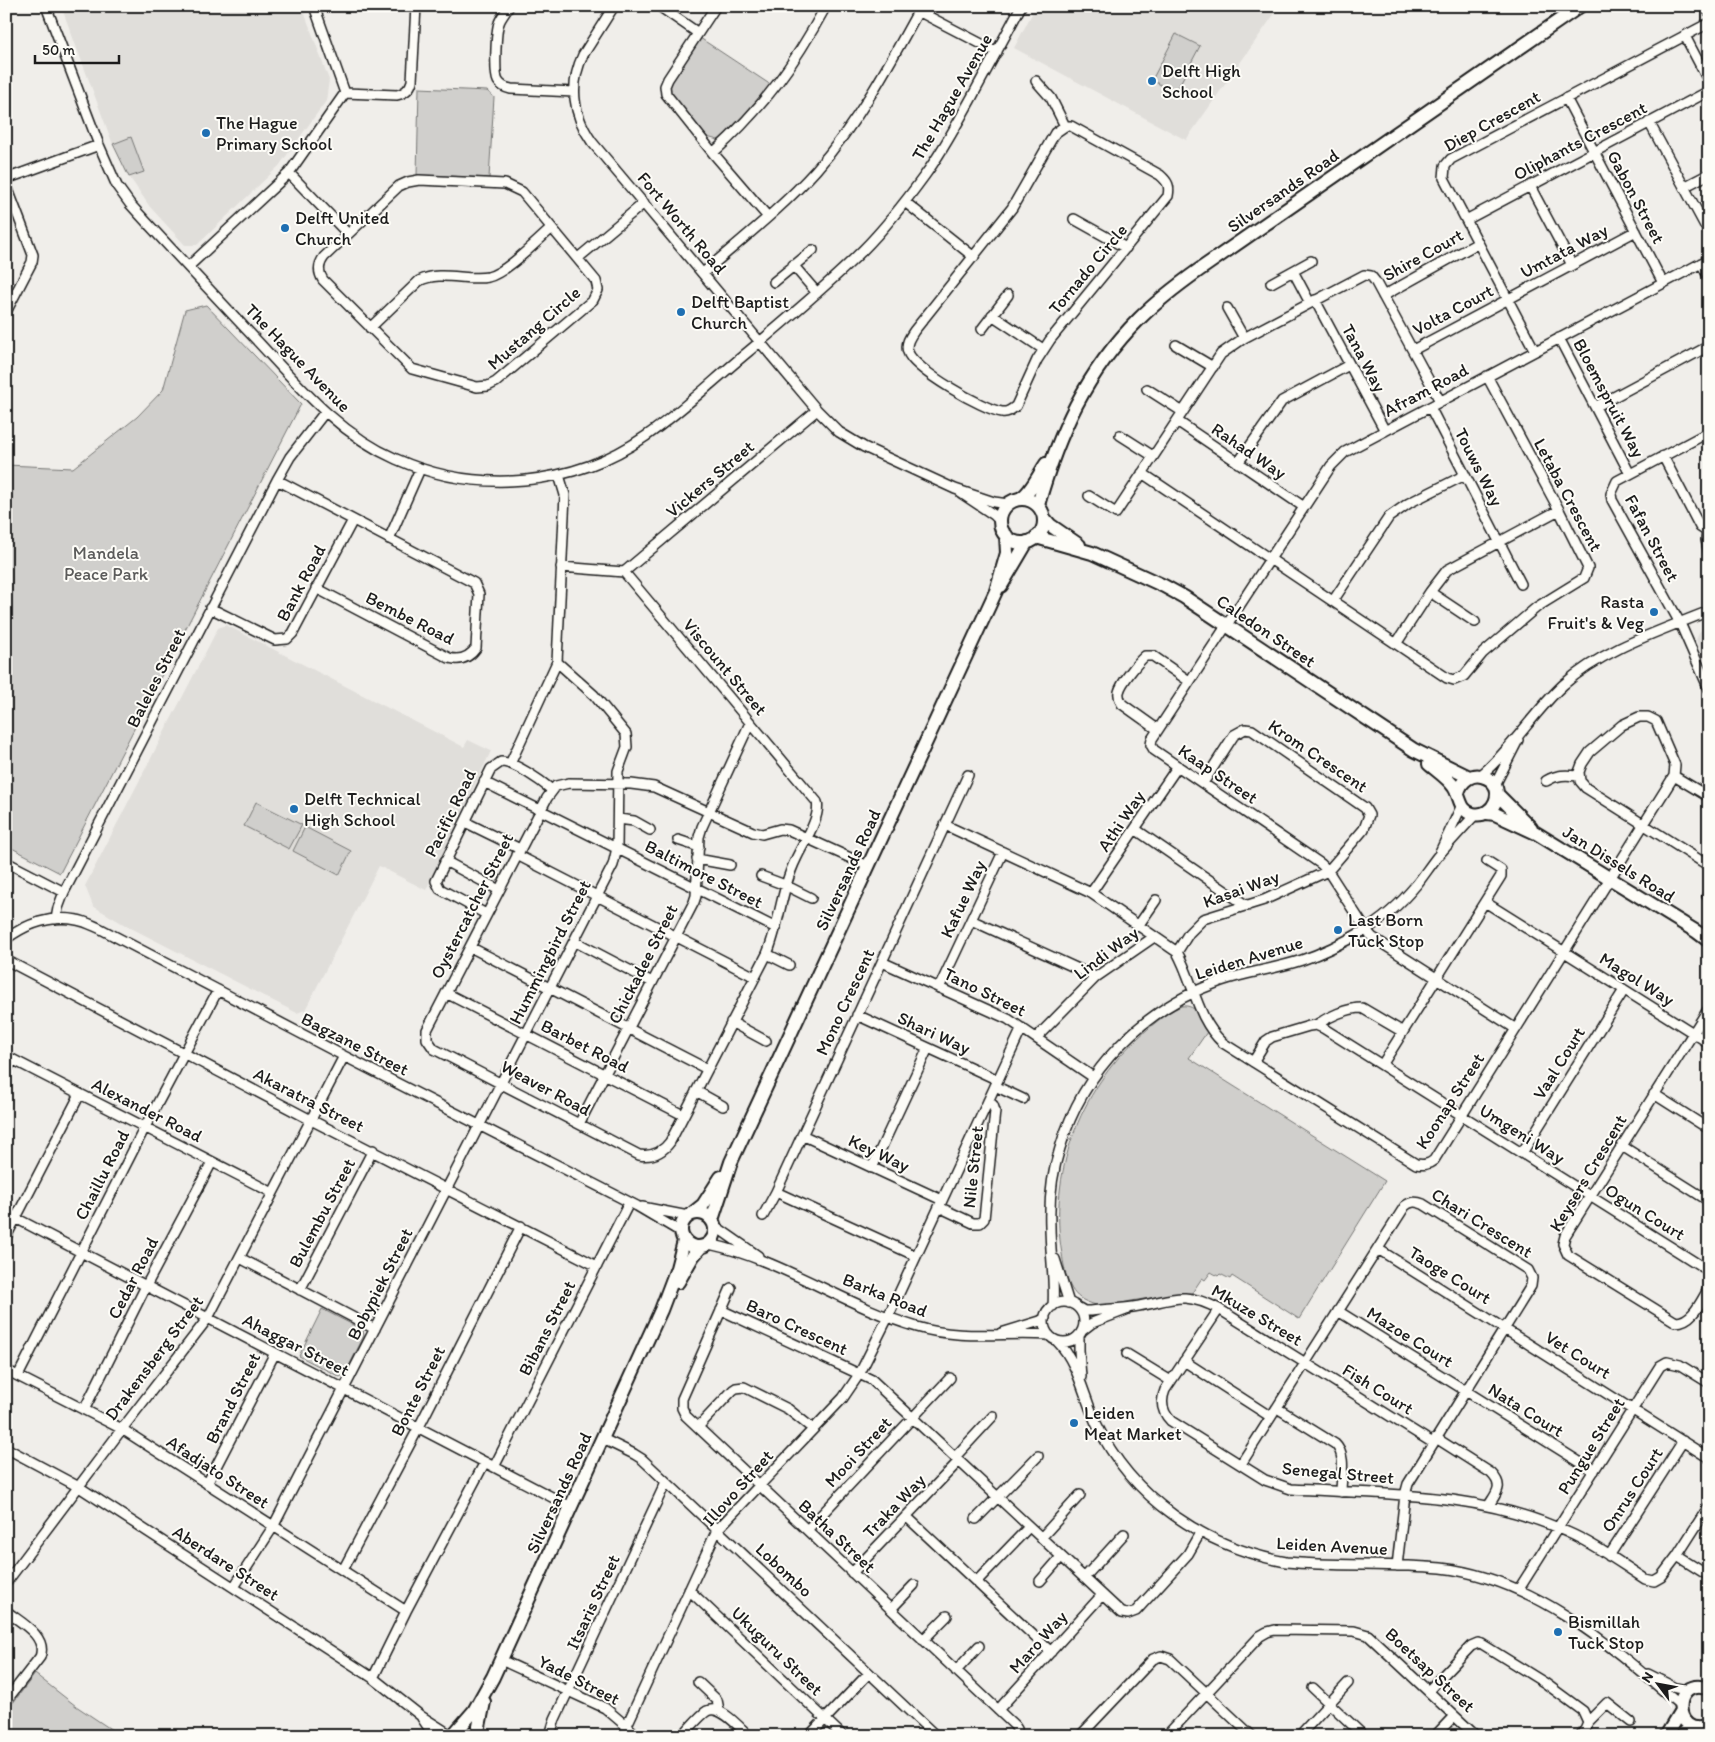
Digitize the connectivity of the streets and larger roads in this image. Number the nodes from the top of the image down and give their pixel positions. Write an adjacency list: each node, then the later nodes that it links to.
1 (46, 6): 26 (street, The Hague Avenue)
2 (314, 6): 22 (street)
3 (416, 6): 22 (street)
4 (509, 6): 21 (street)
5 (614, 6): 21 (street, Fort Worth Road)
6 (659, 6): 15 (street)
7 (716, 6): 15 (street)
8 (826, 6): 28 (street)
9 (1021, 6): 17 (street, The Hague Avenue)
10 (1580, 6): 92 (street, Silversands Road)
11 (1705, 6): 13 (street)
12 (920, 8): 17 (street); 37 (street)
13 (1709, 12)
14 (1709, 24): 16 (street, Diep Crescent)
15 (698, 33): 28 (street)
16 (1685, 36): 19 (street); 23 (street, Diep Crescent)
17 (997, 52): 35 (street, The Hague Avenue)
18 (1036, 81): 25 (street)
19 (1709, 82)
20 (1709, 91): 24 (street, Oliphants Crescent)
21 (574, 92): 36 (street, Fort Worth Road)
22 (345, 93): 29 (street)
23 (1566, 98): 27 (street, Gabon Street); 39 (street, Diep Crescent)
24 (1650, 122): 27 (street, Oliphants Crescent); 34 (street)
25 (1065, 126): 45 (street, Tornado Circle); 47 (street, Tornado Circle)
26 (99, 144): 31 (street); 53 (street, The Hague Avenue)
27 (1594, 152): 33 (street, Oliphants Crescent); 41 (street, Gabon Street)
28 (713, 153): 37 (street)
29 (289, 173): 43 (street); 53 (street)
30 (1709, 174): 34 (street)
31 (6, 179)
32 (6, 184): 66 (street)
33 (1530, 186): 39 (street, Oliphants Crescent); 52 (street)
34 (1684, 187): 42 (street)
35 (904, 202): 47 (street); 60 (street, The Hague Avenue)
36 (644, 203): 48 (street); 55 (street, Fort Worth Road)
37 (768, 217): 55 (street)
38 (1074, 219): 45 (street)
39 (1466, 220): 44 (street, Diep Crescent)
40 (552, 228): 43 (street, Mustang Circle); 48 (street, Mustang Circle); 68 (street)
41 (1636, 231): 52 (street, Umtata Way); 59 (street, Gabon Street)
42 (1709, 233)
43 (348, 234): 68 (street, Mustang Circle)
44 (1478, 244): 62 (street, Shire Court); 63 (street, Diep Crescent)
45 (1126, 248): 75 (street, Tornado Circle)
46 (813, 250): 51 (street)
47 (974, 257): 75 (street, Tornado Circle)
48 (578, 258): 68 (street, Mustang Circle)
49 (1311, 261): 54 (street)
50 (1705, 261): 56 (street); 59 (street, Afram Road)
51 (794, 265): 57 (street); 60 (street)
52 (1572, 266): 63 (street, Umtata Way)
53 (188, 267): 86 (street, The Hague Avenue)
54 (1293, 271): 58 (street); 64 (street, Tana Way)
55 (703, 273): 72 (street, Fort Worth Road)
56 (1709, 278)
57 (774, 282)
58 (1271, 283)
59 (1663, 283): 71 (street, Afram Road)
60 (817, 293): 72 (street, The Hague Avenue)
61 (1008, 295): 67 (street)
62 (1384, 296): 64 (street); 76 (street)
63 (1508, 300): 76 (street, Volta Court); 77 (street, Diep Crescent)
64 (1313, 302): 70 (street); 78 (street, Tana Way)
65 (1227, 308): 70 (street)
66 (6, 312)
67 (992, 315): 69 (street); 75 (street)
68 (370, 328)
69 (982, 329)
70 (1244, 338): 79 (street)
71 (1559, 338): 77 (street, Afram Road); 84 (street, Bloemspruit Way)
72 (760, 342): 85 (street, Fort Worth Road); 99 (street, The Hague Avenue)
73 (1176, 345): 79 (street)
74 (1709, 346): 84 (street)
75 (1043, 349)
76 (1412, 350): 82 (street)
77 (1535, 351): 80 (street, Afram Road)
78 (1350, 365): 89 (street, Tana Way); 95 (street)
79 (1213, 367): 87 (street)
80 (1487, 376): 82 (street, Afram Road); 107 (street, Letaba Crescent)
81 (1147, 389): 87 (street)
82 (1440, 401): 83 (street, Afram Road)
83 (1430, 407): 89 (street, Afram Road); 100 (street, Touws Way)
84 (1595, 407): 98 (street, Bloemspruit Way)
85 (817, 410): 102 (street, Fort Worth Road); 120 (street, Vickers Street)
86 (324, 412): 96 (street, The Hague Avenue); 101 (street, Baleles Street)
87 (1182, 412): 88 (street)
88 (1177, 421): 93 (street); 95 (street, Rahad Way)
89 (1385, 431): 106 (street, Afram Road)
90 (1709, 432): 94 (street, Fafan Street)
91 (1120, 435): 93 (street)
92 (1054, 451): 104 (street, Silversands Road); 105 (street, Silversands Road)
93 (1154, 456): 97 (street)
94 (1663, 456): 98 (street, Fafan Street); 111 (street)
95 (1238, 463): 106 (street, Rahad Way)
96 (420, 469): 99 (street, The Hague Avenue); 113 (street)
97 (1142, 473): 103 (street); 118 (street, Letaba Crescent)
98 (1630, 474): 129 (street, Fafan Street)
99 (560, 475): 119 (street)
100 (1465, 475): 115 (street, Touws Way); 125 (street)
101 (276, 480): 109 (street); 126 (street, Baleles Street)
102 (955, 489): 104 (street, Fort Worth Road); 110 (street, Fort Worth Road)
103 (1089, 496)
104 (1013, 502): 105 (street); 110 (street)
105 (1038, 505): 108 (street)
106 (1304, 507): 118 (street, Afram Road)
107 (1559, 510): 115 (street); 131 (street, Letaba Crescent)
108 (1044, 518): 114 (street); 116 (street, Caledon Street)
109 (353, 520): 113 (street); 122 (street, Bank Road)
110 (1001, 522): 112 (street)
111 (1708, 533): 117 (street)
112 (1006, 535): 114 (street); 123 (street, Silversands Road)
113 (389, 539): 122 (street, Bembe Road)
114 (1032, 540): 116 (street, Caledon Street); 123 (street, Silversands Road)
115 (1499, 542): 121 (street, Touws Way); 124 (street)
116 (1092, 553): 130 (street, Caledon Street)
117 (1709, 553)
118 (1270, 559): 125 (street, Letaba Crescent); 130 (street, Afram Road)
119 (561, 567): 120 (street); 132 (street)
120 (624, 572): 135 (street, Viscount Street)
121 (1521, 584)
122 (316, 588): 126 (street, Bank Road)
123 (996, 592): 176 (street, Silversands Road)
124 (1430, 592): 128 (street); 131 (street)
125 (1333, 601): 131 (street, Letaba Crescent)
126 (210, 608): 184 (street, Baleles Street)
127 (1709, 610): 129 (street)
128 (1474, 622)
129 (1680, 623): 134 (street, Fafan Street); 136 (street)
130 (1226, 625): 133 (street, Kaap Street); 138 (street, Caledon Street)
131 (1396, 644)
132 (557, 662): 139 (street); 148 (street, Hummingbird Street)
133 (1189, 681): 137 (street, Kaap Street); 137 (street)
134 (1709, 689)
135 (750, 723): 155 (street, Chickadee Street); 164 (street, Viscount Street)
136 (1524, 728): 142 (street); 150 (street)
137 (1158, 729): 140 (street, Kaap Street)
138 (1414, 750): 142 (street, Caledon Street); 151 (street, Caledon Street)
139 (510, 764): 146 (street, Pacific Road); 149 (street)
140 (1178, 766): 147 (street, Kaap Street); 161 (street, Athi Way)
141 (968, 775): 160 (street, Mono Crescent)
142 (1475, 776): 150 (street); 151 (street)
143 (1579, 776): 144 (street); 145 (street); 159 (street)
144 (1674, 776): 152 (street); 159 (street)
145 (1546, 781)
146 (484, 782): 154 (street, Baltimore Street); 158 (street, Pacific Road)
147 (1203, 783): 178 (street, Kaap Street); 178 (street, Krom Crescent)
148 (618, 784): 149 (street); 155 (street); 157 (street, Hummingbird Street)
149 (552, 790): 154 (street, Oystercatcher Street)
150 (1496, 790): 156 (street); 163 (street, Jan Dissels Road)
151 (1458, 793): 153 (street)
152 (1709, 797)
153 (1461, 807): 156 (street); 170 (street, Leiden Avenue)
154 (540, 810): 167 (street, Baltimore Street); 168 (street, Oystercatcher Street)
155 (709, 812): 164 (street); 166 (street, Chickadee Street)
156 (1481, 814): 163 (street, Jan Dissels Road); 170 (street, Leiden Avenue)
157 (618, 819): 162 (street); 167 (street, Hummingbird Street)
158 (465, 822): 168 (street); 174 (street, Pacific Road)
159 (1644, 824): 177 (street); 180 (street, Koonap Street)
160 (945, 825): 169 (street); 207 (street, Mono Crescent)
161 (1135, 829): 185 (street, Athi Way); 190 (street)
162 (650, 830)
163 (1536, 833): 180 (street, Jan Dissels Road)
164 (806, 838): 176 (street); 181 (street, Viscount Street)
165 (678, 840): 166 (street)
166 (699, 847): 171 (street, Chickadee Street)
167 (617, 848): 182 (street, Baltimore Street); 186 (street, Hummingbird Street)
168 (519, 852): 183 (street, Oystercatcher Street); 186 (street)
169 (1003, 852): 185 (street); 193 (street, Kafue Way)
170 (1438, 856): 196 (street, Leiden Avenue)
171 (697, 859): 175 (street); 182 (street, Chickadee Street)
172 (1487, 861): 189 (street)
173 (6, 862): 184 (street)
174 (445, 862): 183 (street); 191 (street, Pacific Road)
175 (730, 865)
176 (868, 866): 264 (street, Silversands Road)
177 (1709, 866)
178 (1328, 871): 190 (street, Kasai Way); 196 (street, Kaap Street)
179 (761, 876): 181 (street)
180 (1611, 879): 200 (street, Jan Dissels Road); 204 (street, Koonap Street)
181 (786, 885): 187 (street); 195 (street, Viscount Street)
182 (696, 888): 195 (street, Baltimore Street); 197 (street, Chickadee Street)
183 (500, 890): 191 (street, Oystercatcher Street)
184 (64, 892): 192 (street, Baleles Street)
185 (1091, 894): 194 (street)
186 (597, 896): 197 (street); 201 (street, Hummingbird Street)
187 (811, 898)
188 (1156, 900): 194 (street)
189 (1485, 902): 204 (street, Magol Way); 211 (street)
190 (1247, 906): 203 (street, Kasai Way)
191 (486, 914): 202 (street, Oystercatcher Street)
192 (56, 919): 199 (street); 215 (street, Bagzane Street)
193 (971, 920): 210 (street); 214 (street, Kafue Way)
194 (1138, 926): 198 (street)
195 (776, 928): 205 (street, Viscount Street)
196 (1366, 930): 211 (street, Kaap Street); 217 (street, Leiden Avenue)
197 (676, 936): 209 (street); 212 (street, Chickadee Street)
198 (1154, 937): 203 (street); 210 (street, Lindi Way)
199 (6, 939)
200 (1709, 941)
201 (574, 942): 212 (street); 213 (street, Hummingbird Street)
202 (470, 947): 213 (street); 218 (street, Oystercatcher Street)
203 (1177, 952): 217 (street)
204 (1565, 952): 216 (street, Magol Way); 225 (street, Koonap Street)
205 (767, 954): 208 (street); 209 (street, Viscount Street)
206 (6, 960): 234 (street, Akaratra Street)
207 (882, 962): 214 (street, Tano Street); 220 (street, Mono Crescent)
208 (789, 965)
209 (755, 977): 221 (street, Viscount Street)
210 (1096, 977): 229 (street, Lindi Way)
211 (1437, 978): 225 (street, Kaap Street); 226 (street)
212 (652, 982): 223 (street, Chickadee Street)
213 (549, 988): 223 (street); 228 (street, Hummingbird Street)
214 (939, 988): 224 (street, Tano Street)
215 (218, 990): 234 (street, Chaillu Road); 235 (street, Bagzane Street)
216 (1624, 990): 227 (street, Magol Way); 261 (street, Vaal Court)
217 (1193, 992): 237 (street, Koonap Street); 242 (street, Leiden Avenue)
218 (446, 993): 228 (street, Barbet Road); 230 (street, Oystercatcher Street)
219 (1709, 1008): 227 (street, Keysers Crescent)
220 (857, 1015): 233 (street, Shari Way); 258 (street, Mono Crescent)
221 (731, 1022): 231 (street); 239 (street, Viscount Street)
222 (1316, 1025): 226 (street); 237 (street); 238 (street, Umgeni Way)
223 (629, 1028): 239 (street); 241 (street, Chickadee Street)
224 (1022, 1028): 229 (street, Tano Street); 244 (street, Nile Street)
225 (1516, 1028): 252 (street, Koonap Street)
226 (1403, 1032): 238 (street)
227 (1693, 1033): 232 (street, Magol Way); 247 (street, Keysers Crescent)
228 (526, 1034): 241 (street, Barbet Road); 243 (street, Hummingbird Street)
229 (1036, 1038): 242 (street, Tano Street)
230 (427, 1039): 243 (street, Weaver Road)
231 (766, 1041)
232 (1709, 1043)
233 (928, 1048): 244 (street, Shari Way); 265 (street)
234 (184, 1053): 253 (street, Akaratra Street); 256 (street, Chaillu Road)
235 (344, 1056): 253 (street, Drakensberg Street); 255 (street, Bagzane Street)
236 (9, 1058): 240 (street); 246 (street, Alexander Road)
237 (1253, 1062): 252 (street, Koonap Street)
238 (1382, 1065): 252 (street, Umgeni Way)
239 (707, 1069): 245 (street, Viscount Street)
240 (6, 1072)
241 (604, 1074): 251 (street, Barbet Road); 254 (street, Chickadee Street)
242 (1094, 1077): 282 (street, Leiden Avenue)
243 (501, 1083): 254 (street, Weaver Road); 255 (street, Hummingbird Street)
244 (996, 1083): 248 (street); 249 (street, Nile Street)
245 (696, 1091): 250 (street); 251 (street, Viscount Street)
246 (80, 1094): 256 (street, Alexander Road); 276 (street)
247 (1654, 1094): 257 (street); 259 (street, Keysers Crescent)
248 (1023, 1099)
249 (988, 1101): 271 (street, Nile Street); 271 (street, Nile Street)
250 (723, 1106)
251 (683, 1115): 262 (street, Viscount Street)
252 (1462, 1115): 261 (street, Umgeni Way)
253 (311, 1120): 260 (street, Akaratra Street); 268 (street, Drakensberg Street)
254 (579, 1124): 262 (street, Weaver Road)
255 (480, 1126): 266 (street, Bobypiek Street); 272 (street, Bagzane Street)
256 (145, 1127): 263 (street, Alexander Road); 284 (street, Chaillu Road)
257 (1709, 1129)
258 (802, 1135): 265 (street, Key Way); 267 (street, Mono Crescent)
259 (1622, 1146): 269 (street, Keysers Crescent); 270 (street)
260 (373, 1150): 266 (street, Akaratra Street); 293 (street, Bulembu Street)
261 (1522, 1153): 269 (street, Umgeni Way)
262 (655, 1154)
263 (212, 1162): 268 (street, Alexander Road); 290 (street, Cedar Road)
264 (731, 1162): 274 (street, Silversands Road); 277 (street, Silversands Road)
265 (872, 1168): 271 (street, Key Way)
266 (448, 1188): 278 (street, Akaratra Street); 306 (street, Bobypiek Street)
267 (776, 1192): 275 (street, Mono Crescent); 285 (street)
268 (274, 1193): 286 (street, Drakensberg Street)
269 (1590, 1196): 289 (street, Ogun Court); 292 (street, Keysers Crescent)
270 (1709, 1201)
271 (941, 1203): 285 (street, Nile Street)
272 (633, 1205): 274 (street, Bagzane Street); 279 (street, Bagzane Street); 288 (street, Bibans Street)
273 (6, 1213): 276 (street, Ahaggar Street)
274 (691, 1215): 277 (street); 279 (street)
275 (764, 1216)
276 (16, 1218): 280 (street); 284 (street, Ahaggar Street)
277 (714, 1223): 281 (street); 287 (street, Barka Road)
278 (521, 1226): 288 (street, Akaratra Street); 330 (street, Bonte Street)
279 (682, 1236): 281 (street); 299 (street, Silversands Road)
280 (6, 1237)
281 (704, 1246): 287 (street, Barka Road); 299 (street, Silversands Road)
282 (1051, 1247): 294 (street, Leiden Avenue); 295 (street, Leiden Avenue)
283 (1378, 1249): 301 (street, Chari Crescent); 305 (street, Taoge Court); 305 (street, Chari Crescent)
284 (81, 1252): 290 (street, Ahaggar Street); 317 (street, Chaillu Road)
285 (916, 1256): 302 (street, Nile Street)
286 (240, 1258): 293 (street); 303 (street, Drakensberg Street)
287 (769, 1262): 302 (street, Barka Road)
288 (597, 1266): 343 (street, Bibans Street)
289 (1709, 1271)
290 (146, 1286): 303 (street, Ahaggar Street); 325 (street, Cedar Road)
291 (730, 1288): 300 (street, Baro Crescent)
292 (1709, 1288)
293 (300, 1290): 306 (street)
294 (1069, 1302): 295 (street); 297 (street)
295 (1053, 1306): 304 (street)
296 (1133, 1307): 297 (street, Mkuze Street); 298 (street, Mkuze Street); 307 (street, Mkuze Street)
297 (1079, 1308): 307 (street)
298 (1219, 1308): 313 (street, Senegal Street); 314 (street, Mkuze Street)
299 (661, 1310): 334 (street, Silversands Road)
300 (721, 1310): 316 (street, Baro Crescent); 331 (street, Baro Crescent)
301 (1338, 1311): 314 (street, Chari Crescent); 323 (street, Mazoe Court)
302 (888, 1317): 308 (street, Barka Road); 316 (street, Illovo Street)
303 (208, 1318): 311 (street, Ahaggar Street); 332 (street, Drakensberg Street)
304 (1045, 1318): 308 (street, Barka Road); 309 (street)
305 (1505, 1328): 323 (street, Chari Crescent); 326 (street, Vet Court)
306 (375, 1329): 321 (street, Bobypiek Street)
307 (1081, 1332): 310 (street); 322 (street, Leiden Avenue)
308 (996, 1334): 309 (street, Barka Road)
309 (1049, 1335): 310 (street)
310 (1057, 1341): 322 (street, Leiden Avenue)
311 (275, 1353): 321 (street, Ahaggar Street); 346 (street, Brand Street)
312 (1127, 1354): 319 (street)
313 (1184, 1361): 319 (street, Senegal Street); 328 (street)
314 (1305, 1363): 324 (street, Chari Crescent); 335 (street, Fish Court)
315 (6, 1370): 317 (street, Afadjato Street)
316 (860, 1373): 329 (street, Baro Crescent); 333 (street, Illovo Street)
317 (18, 1376): 325 (street, Afadjato Street)
318 (950, 1378): 329 (street, Mooi Street)
319 (1171, 1380): 342 (street, Senegal Street)
320 (1709, 1383): 326 (street, Pungue Street)
321 (345, 1389): 330 (street, Ahaggar Street); 358 (street, Bobypiek Street)
322 (1083, 1390): 363 (street, Leiden Avenue)
323 (1466, 1391): 335 (street, Chari Crescent); 344 (street, Nata Court)
324 (1277, 1408): 328 (street, Chari Crescent); 349 (street)
325 (84, 1410): 332 (street, Afadjato Street)
326 (1633, 1410): 336 (street, Vet Court); 344 (street, Pungue Street)
327 (993, 1416): 340 (street, Traka Way)
328 (1271, 1416): 342 (street, Chari Crescent)
329 (912, 1418): 340 (street, Baro Crescent); 362 (street, Mooi Street)
330 (419, 1427): 341 (street, Ahaggar Street); 370 (street, Bonte Street)
331 (698, 1427): 333 (street); 347 (street, Baro Crescent)
332 (122, 1429): 346 (street, Afadjato Street); 348 (street, Drakensberg Street)
333 (813, 1429): 347 (street, Illovo Street)
334 (603, 1439): 345 (street, Lobombo); 354 (street, Silversands Road)
335 (1434, 1441): 350 (street, Chari Crescent); 353 (street, Fish Court)
336 (1683, 1441): 339 (street, Vet Court); 366 (street, Onrus Court)
337 (6, 1448): 348 (street, Aberdare Street)
338 (1038, 1456): 352 (street)
339 (1709, 1458)
340 (957, 1459): 352 (street, Baro Crescent); 356 (street, Traka Way)
341 (485, 1462): 343 (street, Ahaggar Street); 384 (street)
342 (1241, 1464): 349 (street, Senegal Street)
343 (494, 1467): 354 (street, Ahaggar Street)
344 (1594, 1471): 360 (street, Pungue Street)
345 (666, 1482): 361 (street, Lobombo); 399 (street, Itsaris Street)
346 (207, 1484): 358 (street, Afadjato Street)
347 (760, 1486): 361 (street, Illovo Street); 362 (street, Batha Street)
348 (79, 1487): 376 (street, Drakensberg Street); 378 (street, Aberdare Street)
349 (1341, 1492): 350 (street, Senegal Street)
350 (1405, 1495): 353 (street, Senegal Street); 369 (street, Chari Crescent)
351 (1080, 1496): 365 (street)
352 (997, 1497): 357 (street); 359 (street, Baro Crescent)
353 (1489, 1505): 360 (street, Senegal Street)
354 (571, 1506): 389 (street, Silversands Road)
355 (1709, 1506): 367 (street)
356 (906, 1516): 371 (street, Traka Way); 374 (street)
357 (976, 1519)
358 (273, 1527): 370 (street, Afadjato Street); 378 (street, Bobypiek Street)
359 (1029, 1527): 365 (street, Baro Crescent); 374 (street)
360 (1558, 1528): 366 (street, Senegal Street); 379 (street, Pungue Street)
361 (717, 1530): 380 (street, Illovo Street); 392 (street, Lobombo)
362 (807, 1530): 371 (street, Batha Street)
363 (1200, 1533): 369 (street, Leiden Avenue); 381 (street, Baro Crescent)
364 (1124, 1534): 373 (street)
365 (1040, 1538): 368 (street, Baro Crescent)
366 (1609, 1556): 367 (street, Senegal Street)
367 (1677, 1556): 372 (street)
368 (1061, 1557): 373 (street, Baro Crescent); 375 (street)
369 (1397, 1566): 379 (street, Leiden Avenue)
370 (343, 1570): 384 (street, Afadjato Street)
371 (852, 1573): 382 (street, Batha Street)
372 (1709, 1576)
373 (1084, 1578): 381 (street, Baro Crescent)
374 (976, 1582): 388 (street)
375 (1040, 1582)
376 (6, 1583)
377 (914, 1585): 382 (street)
378 (234, 1587): 393 (street, Aberdare Street)
379 (1519, 1589): 390 (street, Leiden Avenue)
380 (689, 1590): 409 (street, Ukuguru Street); 412 (street, Illovo Street)
381 (1102, 1595): 388 (street, Maro Way)
382 (891, 1610): 386 (street, Batha Street)
383 (6, 1611): 402 (street)
384 (406, 1611): 393 (street)
385 (947, 1616): 386 (street)
386 (923, 1640): 391 (street, Batha Street)
387 (979, 1646): 391 (street)
388 (1051, 1652): 406 (street, Maro Way)
389 (501, 1660): 398 (street, Silversands Road); 399 (street, Yade Street)
390 (1630, 1664): 396 (street, Leiden Avenue); 404 (street, Leiden Avenue)
391 (956, 1671): 406 (street, Batha Street)
392 (869, 1673): 409 (street); 424 (street, Lobombo)
393 (373, 1678): 407 (street, Aberdare Street)
394 (698, 1682): 405 (street)
395 (1348, 1683): 403 (street)
396 (1701, 1686): 404 (street)
397 (1313, 1688): 403 (street)
398 (487, 1690): 414 (street, Silversands Road); 417 (street, Silversands Road)
399 (569, 1690): 412 (street, Yade Street); 418 (street, Itsaris Street)
400 (1428, 1691): 401 (street, Boetsap Street); 408 (street, Boetsap Street); 410 (street)
401 (1207, 1694): 426 (street); 427 (street, Boetsap Street); 428 (street)
402 (6, 1701)
403 (1329, 1703): 429 (street); 430 (street)
404 (1680, 1709): 413 (street); 434 (street)
405 (719, 1710): 420 (street); 421 (street)
406 (998, 1710): 425 (street, Batha Street)
407 (421, 1716): 414 (street, Aberdare Street); 415 (street, Aberdare Street)
408 (1454, 1716): 431 (street); 432 (street, Boetsap Street)
409 (824, 1719): 422 (street); 423 (street, Ukuguru Street)
410 (1588, 1722): 411 (street); 433 (street)
411 (1631, 1722)
412 (627, 1725): 419 (street, Yade Street)
413 (1703, 1726): 435 (street)
414 (452, 1735): 416 (street)
415 (434, 1736)
416 (468, 1736)
417 (477, 1736)
418 (552, 1736)
419 (638, 1736)
420 (682, 1736)
421 (749, 1736)
422 (809, 1736)
423 (843, 1736)
424 (936, 1736)
425 (1016, 1736)
426 (1080, 1736)
427 (1166, 1736)
428 (1252, 1736)
429 (1299, 1736)
430 (1364, 1736)
431 (1435, 1736)
432 (1476, 1736)
433 (1580, 1736)
434 (1666, 1736)
435 (1680, 1736)

